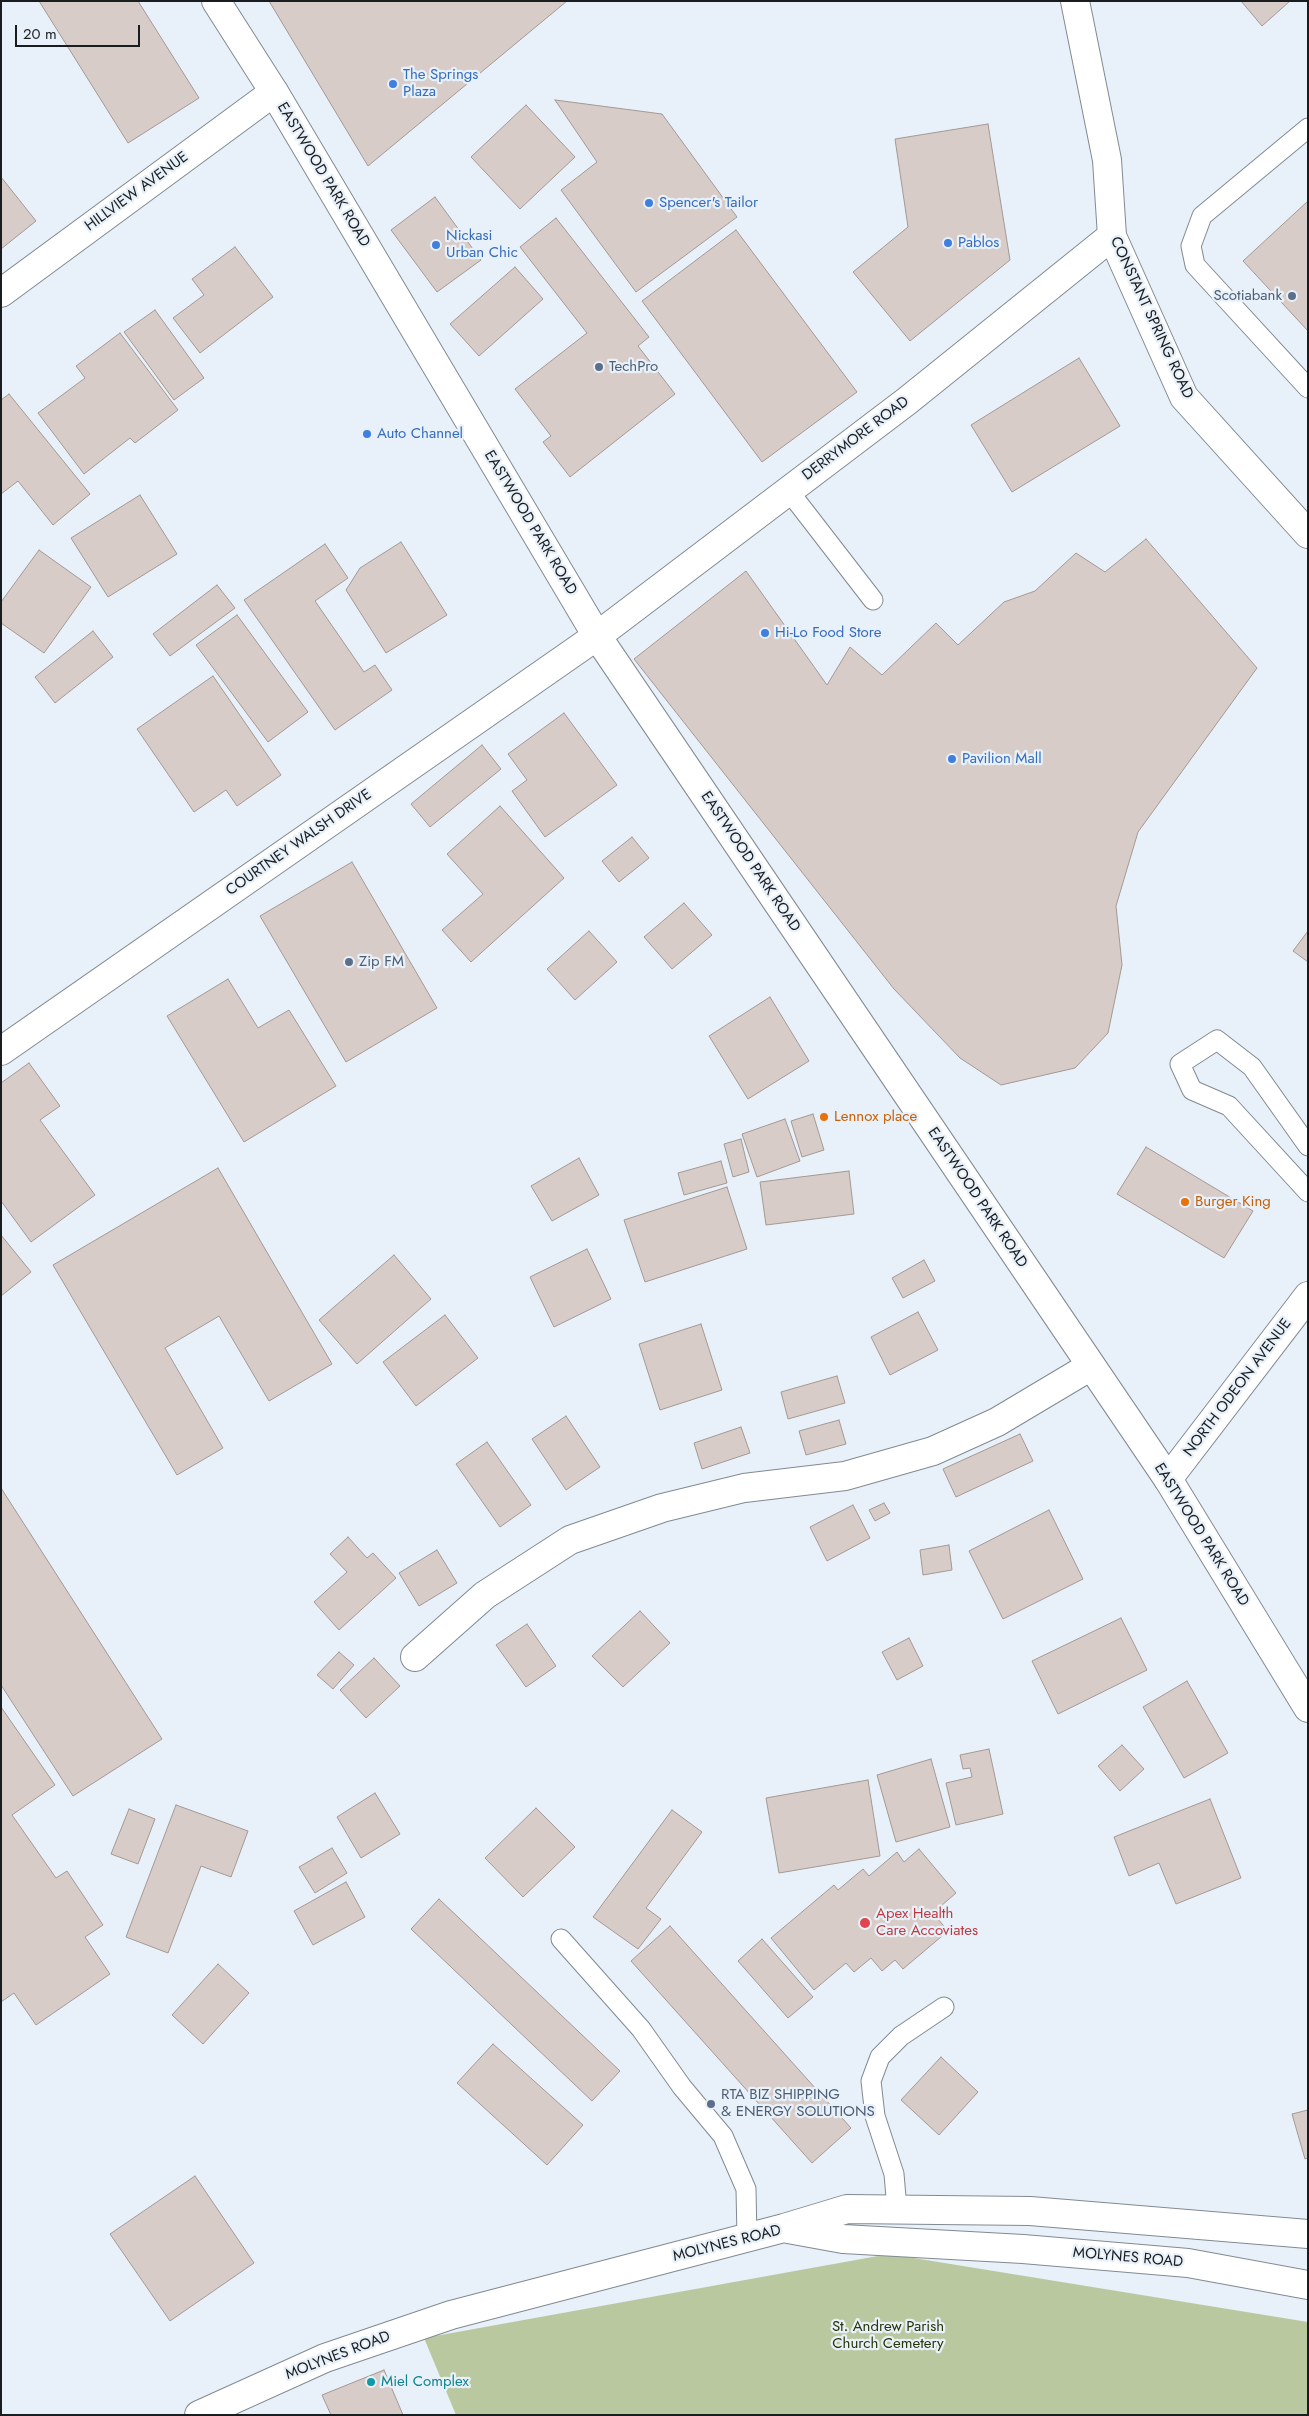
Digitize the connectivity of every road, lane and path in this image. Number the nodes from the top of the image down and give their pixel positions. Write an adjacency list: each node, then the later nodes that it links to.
1 (216, 1): 3 (main road, EASTWOOD PARK ROAD)
2 (1074, 1): 5 (main road, CONSTANT SPRING ROAD)
3 (274, 92): 6 (main road, HILLVIEW AVENUE); 11 (main road, EASTWOOD PARK ROAD)
4 (1308, 128): 7 (lane)
5 (1112, 236): 8 (main road, DERRYMORE ROAD); 9 (main road, CONSTANT SPRING ROAD)
6 (1, 293)
7 (1308, 388)
8 (788, 490): 10 (lane); 11 (main road, DERRYMORE ROAD)
9 (1308, 534)
10 (873, 600)
11 (597, 636): 12 (main road, COURTNEY WALSH DRIVE); 16 (main road, EASTWOOD PARK ROAD)
12 (1, 1051)
13 (1308, 1146): 14 (lane)
14 (1308, 1192)
15 (1308, 1296): 17 (main road, NORTH ODEON AVENUE)
16 (1091, 1366): 17 (main road, EASTWOOD PARK ROAD); 18 (main road)
17 (1168, 1479): 19 (main road, EASTWOOD PARK ROAD)
18 (415, 1657)
19 (1308, 1708)
20 (561, 1939): 25 (lane)
21 (944, 2007): 22 (lane)
22 (897, 2209): 23 (main road); 24 (main road)
23 (784, 2228): 25 (main road, MOLYNES ROAD); 26 (main road, MOLYNES ROAD)
24 (1308, 2234)
25 (747, 2238): 27 (main road, MOLYNES ROAD)
26 (1308, 2285)
27 (199, 2415)

